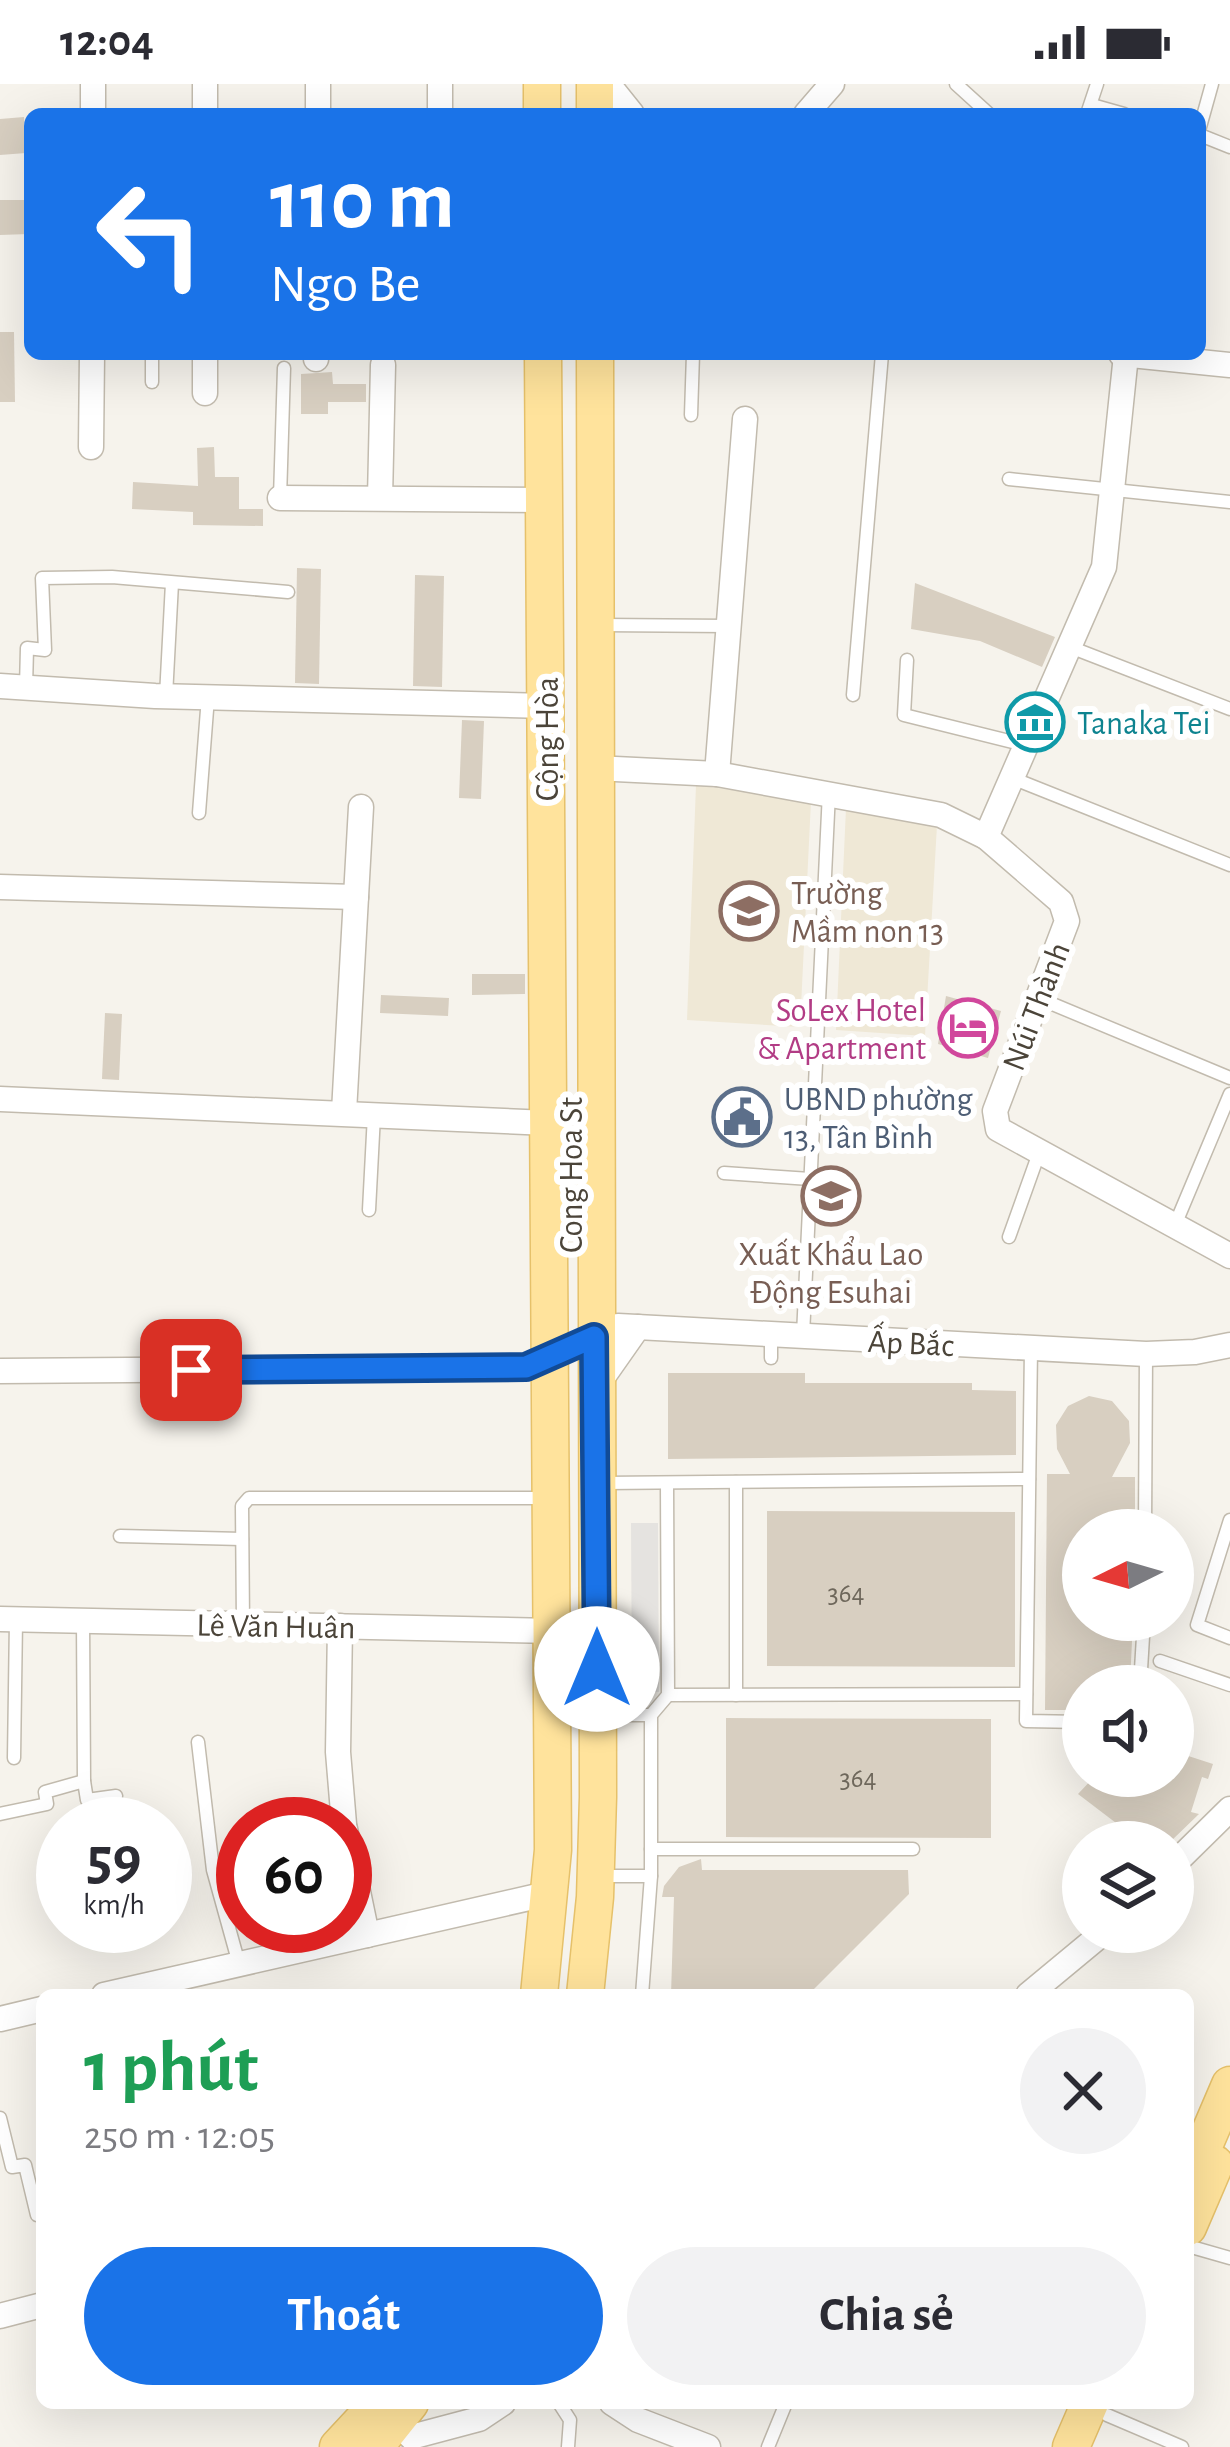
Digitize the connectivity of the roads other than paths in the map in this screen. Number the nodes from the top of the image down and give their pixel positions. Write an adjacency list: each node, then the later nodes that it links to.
1 (608, 84): 4 (street)
2 (832, 84): 5 (street)
3 (956, 84): 6 (lane)
4 (627, 108)
5 (812, 108)
6 (982, 108)
7 (92, 360): 24 (street)
8 (152, 360): 20 (lane)
9 (205, 360): 21 (street)
10 (543, 360): 29 (main road, Cộng Hòa)
11 (568, 360): 72 (main road, Cong Hoa St)
12 (595, 360): 33 (main road, Cong Hoa St)
13 (693, 360): 22 (lane)
14 (881, 360): 39 (lane)
15 (1136, 360): 26 (street)
16 (1184, 360): 18 (street)
17 (383, 365): 28 (street)
18 (1230, 365)
19 (284, 368): 27 (lane)
20 (152, 382)
21 (205, 392)
22 (691, 415)
23 (745, 419): 34 (street)
24 (91, 447)
25 (1009, 479): 26 (lane)
26 (1113, 489): 30 (lane); 35 (street)
27 (280, 498): 28 (street)
28 (380, 498): 29 (street)
29 (544, 500): 42 (main road, Cộng Hòa)
30 (1230, 502)
31 (172, 584): 32 (lane); 38 (lane); 40 (lane)
32 (287, 592)
33 (595, 626): 34 (lane); 45 (main road, Cong Hoa St)
34 (728, 626): 46 (street)
35 (1070, 647): 43 (lane); 44 (street)
36 (907, 660): 44 (lane)
37 (0, 686): 38 (street)
38 (26, 687): 40 (street)
39 (853, 695)
40 (166, 696): 41 (street)
41 (208, 698): 42 (street); 50 (lane)
42 (546, 706): 61 (main road, Cộng Hòa)
43 (1230, 709)
44 (1026, 745): 47 (street)
45 (595, 768): 46 (street, Núi Thành); 72 (main road, Cong Hoa St)
46 (717, 774): 48 (street, Núi Thành)
47 (1012, 778): 51 (street); 52 (lane)
48 (829, 792): 51 (street, Núi Thành); 64 (lane)
49 (361, 806): 54 (street)
50 (200, 813)
51 (986, 837): 55 (street, Núi Thành)
52 (1230, 865)
53 (0, 886): 54 (street)
54 (356, 897): 59 (street)
55 (1038, 998): 56 (lane); 62 (street, Núi Thành)
56 (1230, 1078)
57 (1230, 1094): 66 (lane)
58 (0, 1099): 59 (street)
59 (344, 1112): 60 (street)
60 (374, 1113): 61 (street); 65 (lane)
61 (548, 1123): 72 (main road, Cong Hoa St)
62 (1039, 1153): 66 (street, Núi Thành); 67 (lane)
63 (724, 1173): 64 (lane)
64 (810, 1179): 70 (lane)
65 (369, 1210)
66 (1174, 1226): 68 (street, Núi Thành)
67 (1009, 1237)
68 (1230, 1256)
69 (638, 1327): 70 (street, Ấp Bắc); 72 (street, Ấp Bắc); 76 (street)
70 (803, 1336): 73 (street, Ấp Bắc)
71 (1230, 1345): 74 (street, Ấp Bắc)
72 (572, 1347): 75 (street, Ấp Bắc); 76 (main road); 81 (main road); 119 (main road, Cong Hoa St)
73 (1031, 1348): 74 (street, Ấp Bắc); 77 (lane)
74 (1146, 1354): 82 (lane)
75 (0, 1371)
76 (595, 1389): 79 (main road)
77 (1029, 1479): 78 (lane); 94 (lane)
78 (736, 1482): 80 (lane); 96 (lane)
79 (596, 1483): 80 (lane); 97 (main road)
80 (667, 1483): 95 (lane)
81 (551, 1498): 85 (lane); 90 (main road)
82 (1145, 1509)
83 (1230, 1520): 91 (lane)
84 (120, 1536): 85 (lane)
85 (242, 1539): 88 (lane)
86 (8, 1620): 87 (street, Lê Văn Huân); 101 (lane)
87 (83, 1621): 88 (street, Lê Văn Huân); 102 (lane)
88 (243, 1624): 89 (street, Lê Văn Huân)
89 (340, 1626): 90 (street, Lê Văn Huân); 104 (street)
90 (552, 1631): 112 (main road)
91 (1230, 1638)
92 (1160, 1661): 93 (lane)
93 (1230, 1685)
94 (1026, 1694): 96 (lane); 99 (lane)
95 (668, 1695): 96 (lane); 98 (lane)
96 (736, 1695)
97 (597, 1715): 98 (lane); 110 (main road)
98 (651, 1715): 108 (lane)
99 (1062, 1722)
100 (198, 1742): 116 (lane)
101 (14, 1758)
102 (84, 1781): 103 (lane); 106 (lane)
103 (116, 1796)
104 (342, 1797)
105 (1230, 1809): 107 (street)
106 (0, 1814)
107 (1194, 1844)
108 (651, 1849): 109 (lane); 111 (lane)
109 (914, 1849)
110 (596, 1876): 111 (lane); 120 (main road)
111 (651, 1876): 121 (lane)
112 (551, 1893): 113 (street); 118 (main road)
113 (372, 1934)
114 (288, 1953): 116 (street)
115 (1079, 1953): 122 (street)
116 (239, 1964): 117 (street)
117 (154, 1989)
118 (540, 1989)
119 (562, 1989)
120 (586, 1989)
121 (642, 1989)
122 (1035, 1989)
123 (36, 2010): 124 (street)
124 (0, 2019)
125 (1230, 2085): 128 (main road)
126 (0, 2118): 129 (lane)
127 (1230, 2130): 128 (main road)
128 (1206, 2176): 130 (main road)
129 (36, 2210)
130 (1194, 2210)
131 (1194, 2248): 132 (lane)
132 (1230, 2258)
133 (36, 2307): 134 (street)
134 (0, 2316)
135 (374, 2409): 142 (main road)
136 (494, 2409): 141 (street)
137 (563, 2409): 144 (lane)
138 (622, 2409): 145 (street)
139 (784, 2409): 146 (lane)
140 (1100, 2417): 147 (main road); 148 (lane)
141 (408, 2429): 143 (main road)
142 (338, 2447)
143 (374, 2447)
144 (568, 2447)
145 (708, 2447)
146 (768, 2447)
147 (1071, 2447)
148 (1182, 2447)

